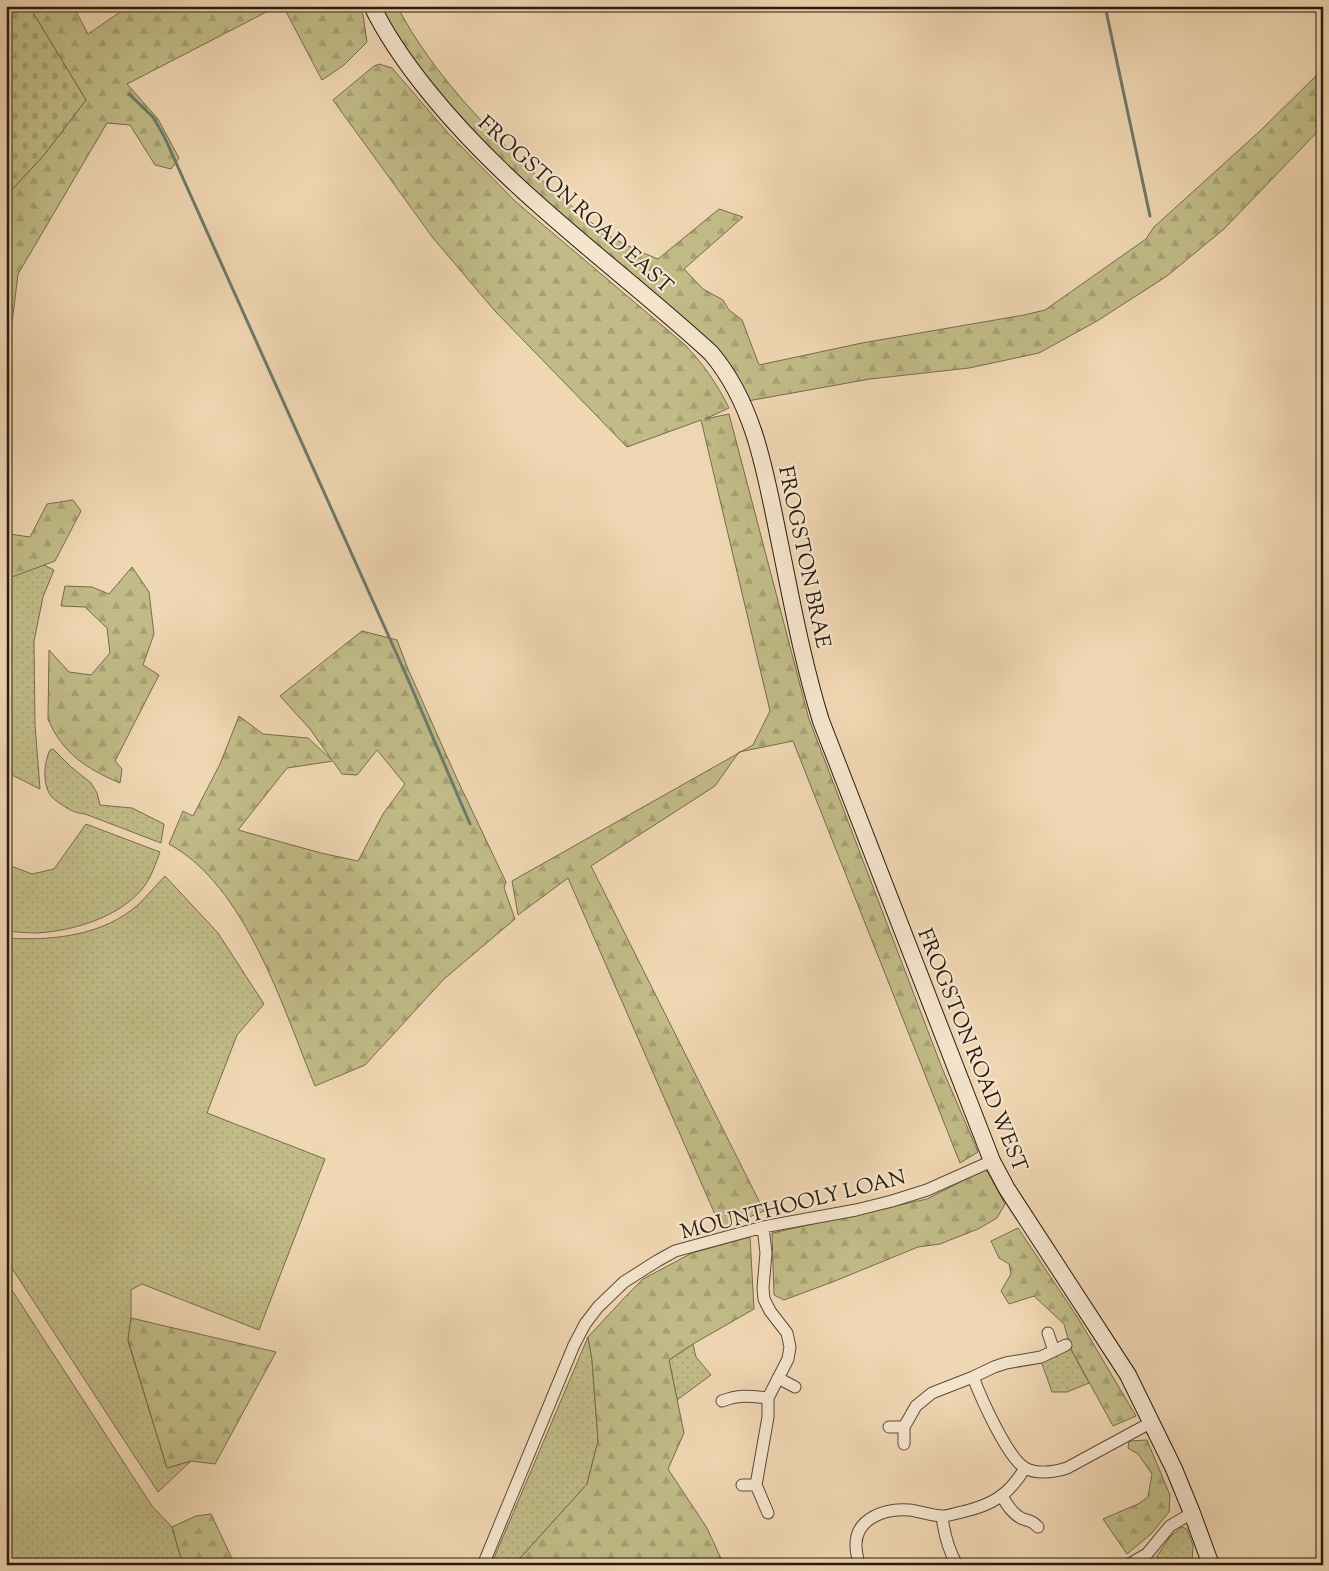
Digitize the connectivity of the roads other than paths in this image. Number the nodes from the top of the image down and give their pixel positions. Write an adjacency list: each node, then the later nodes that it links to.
1 (372, 6): 2 (main road, FROGSTON ROAD EAST)
2 (742, 402): 3 (main road, FROGSTON BRAE)
3 (822, 721): 4 (main road, FROGSTON ROAD WEST)
4 (992, 1161): 5 (street, MOUNTHOOLY LOAN); 14 (main road, FROGSTON ROAD WEST)
5 (763, 1228): 9 (street); 29 (street, MOUNTHOOLY LOAN)
6 (1048, 1333): 8 (street)
7 (1066, 1345): 8 (street)
8 (1054, 1351): 10 (street)
9 (778, 1378): 11 (street); 12 (street)
10 (972, 1378): 16 (street); 18 (street)
11 (796, 1387)
12 (768, 1398): 13 (street); 20 (street)
13 (722, 1401)
14 (1152, 1422): 18 (street); 23 (main road, FROGSTON ROAD WEST)
15 (889, 1426): 16 (street)
16 (904, 1427): 17 (street)
17 (904, 1444)
18 (1025, 1468): 21 (street)
19 (742, 1485): 20 (street)
20 (756, 1485): 22 (street)
21 (1002, 1496): 24 (street); 25 (street)
22 (768, 1513)
23 (1192, 1513): 31 (street); 32 (main road, FROGSTON ROAD WEST)
24 (942, 1516): 28 (street); 30 (street)
25 (1022, 1518): 26 (street); 27 (street)
26 (1038, 1527)
27 (1015, 1528)
28 (959, 1561)
29 (483, 1565)
30 (859, 1565)
31 (1128, 1565)
32 (1211, 1565)

